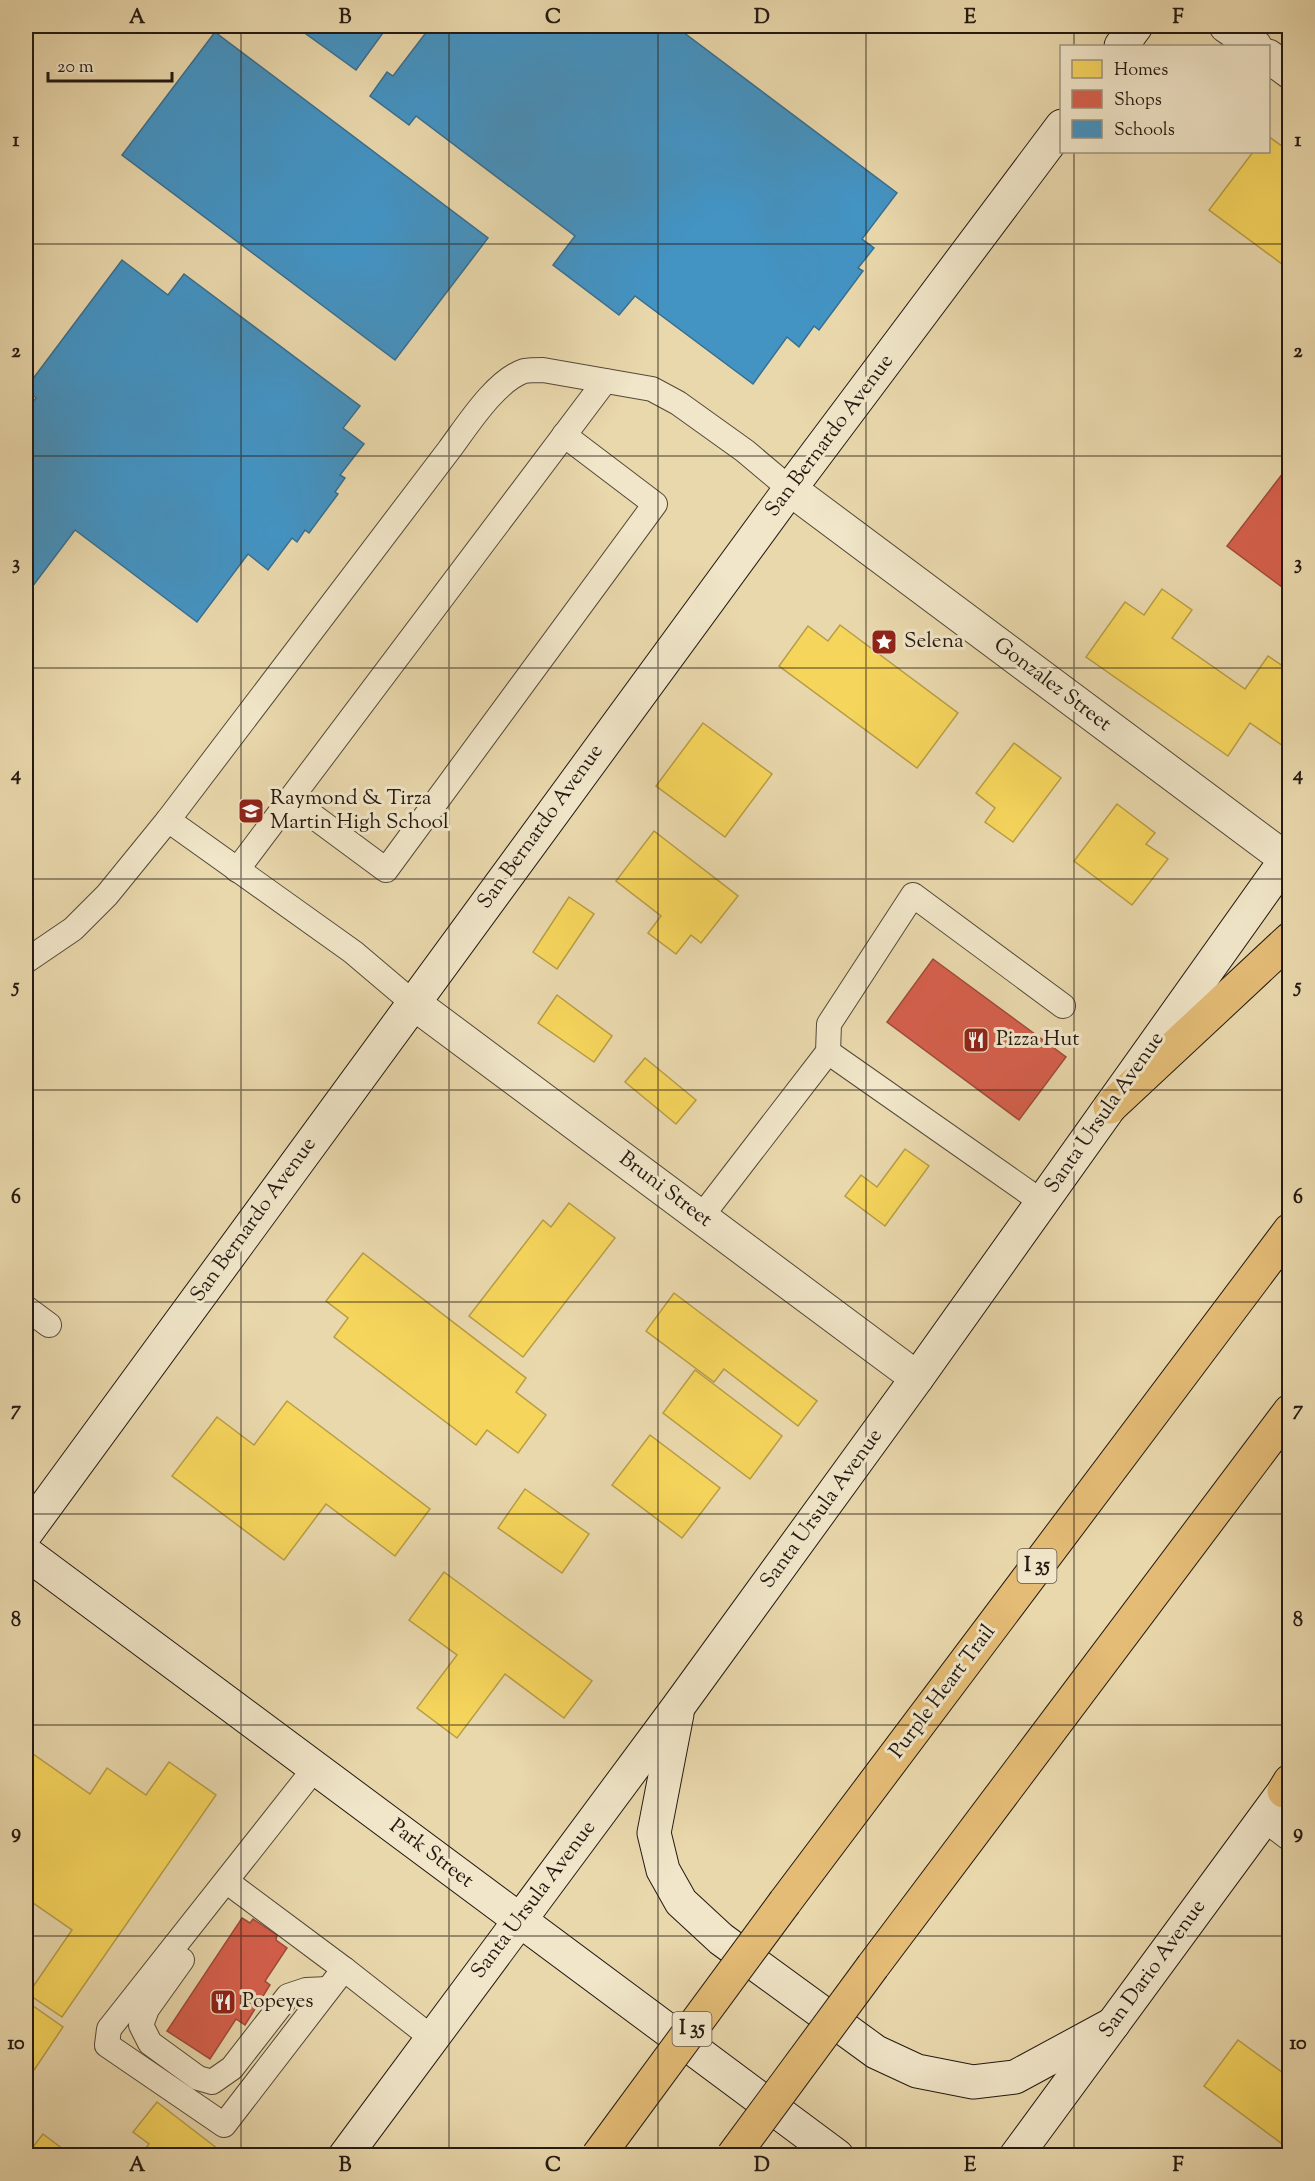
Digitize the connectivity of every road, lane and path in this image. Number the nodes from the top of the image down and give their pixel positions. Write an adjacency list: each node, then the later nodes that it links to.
1 (1136, 26): 3 (main road)
2 (1227, 26): 4 (main road)
3 (1122, 45)
4 (1254, 45)
5 (1270, 57): 6 (main road)
6 (1290, 72)
7 (1060, 129): 10 (main road, San Bernardo Avenue)
8 (605, 381): 9 (lane); 10 (lane); 12 (lane)
9 (564, 435): 11 (lane); 11 (lane)
10 (790, 489): 13 (main road, Gonzalez Street); 17 (main road, San Bernardo Avenue)
11 (290, 799): 14 (lane)
12 (168, 820): 14 (lane); 16 (lane)
13 (1288, 857): 20 (main road, Santa Ursula Avenue)
14 (237, 870): 17 (lane)
15 (1290, 939): 20 (highway)
16 (26, 961)
17 (412, 1002): 22 (main road, Bruni Street); 28 (main road, San Bernardo Avenue)
18 (1063, 1006): 19 (lane)
19 (828, 1052): 21 (lane); 22 (lane)
20 (1110, 1107): 21 (main road, Santa Ursula Avenue)
21 (1042, 1202): 26 (main road, Santa Ursula Avenue)
22 (701, 1217): 26 (main road, Bruni Street)
23 (1290, 1230): 43 (highway, Purple Heart Trail / I 35, bridge)
24 (26, 1308): 25 (lane)
25 (49, 1325)
26 (917, 1378): 30 (main road, Santa Ursula Avenue)
27 (1290, 1411): 44 (highway, bridge)
28 (26, 1533)
29 (26, 1553): 31 (main road, Park Street)
30 (678, 1707): 37 (main road, Santa Ursula Avenue); 40 (main road)
31 (315, 1768): 35 (lane); 37 (main road, Park Street)
32 (1288, 1785): 33 (main road, San Dario Avenue)
33 (1263, 1819): 34 (lane); 40 (main road, San Dario Avenue)
34 (1290, 1839)
35 (226, 1881): 36 (lane); 38 (lane)
36 (207, 1905): 39 (lane); 39 (lane)
37 (519, 1920): 41 (main road, Santa Ursula Avenue); 45 (main road, Park Street)
38 (344, 1969): 39 (lane); 41 (lane)
39 (328, 1989)
40 (1113, 2024): 46 (main road, San Dario Avenue)
41 (432, 2038): 42 (main road, Santa Ursula Avenue)
42 (345, 2156)
43 (598, 2156)
44 (733, 2156)
45 (837, 2156)
46 (1016, 2156)

